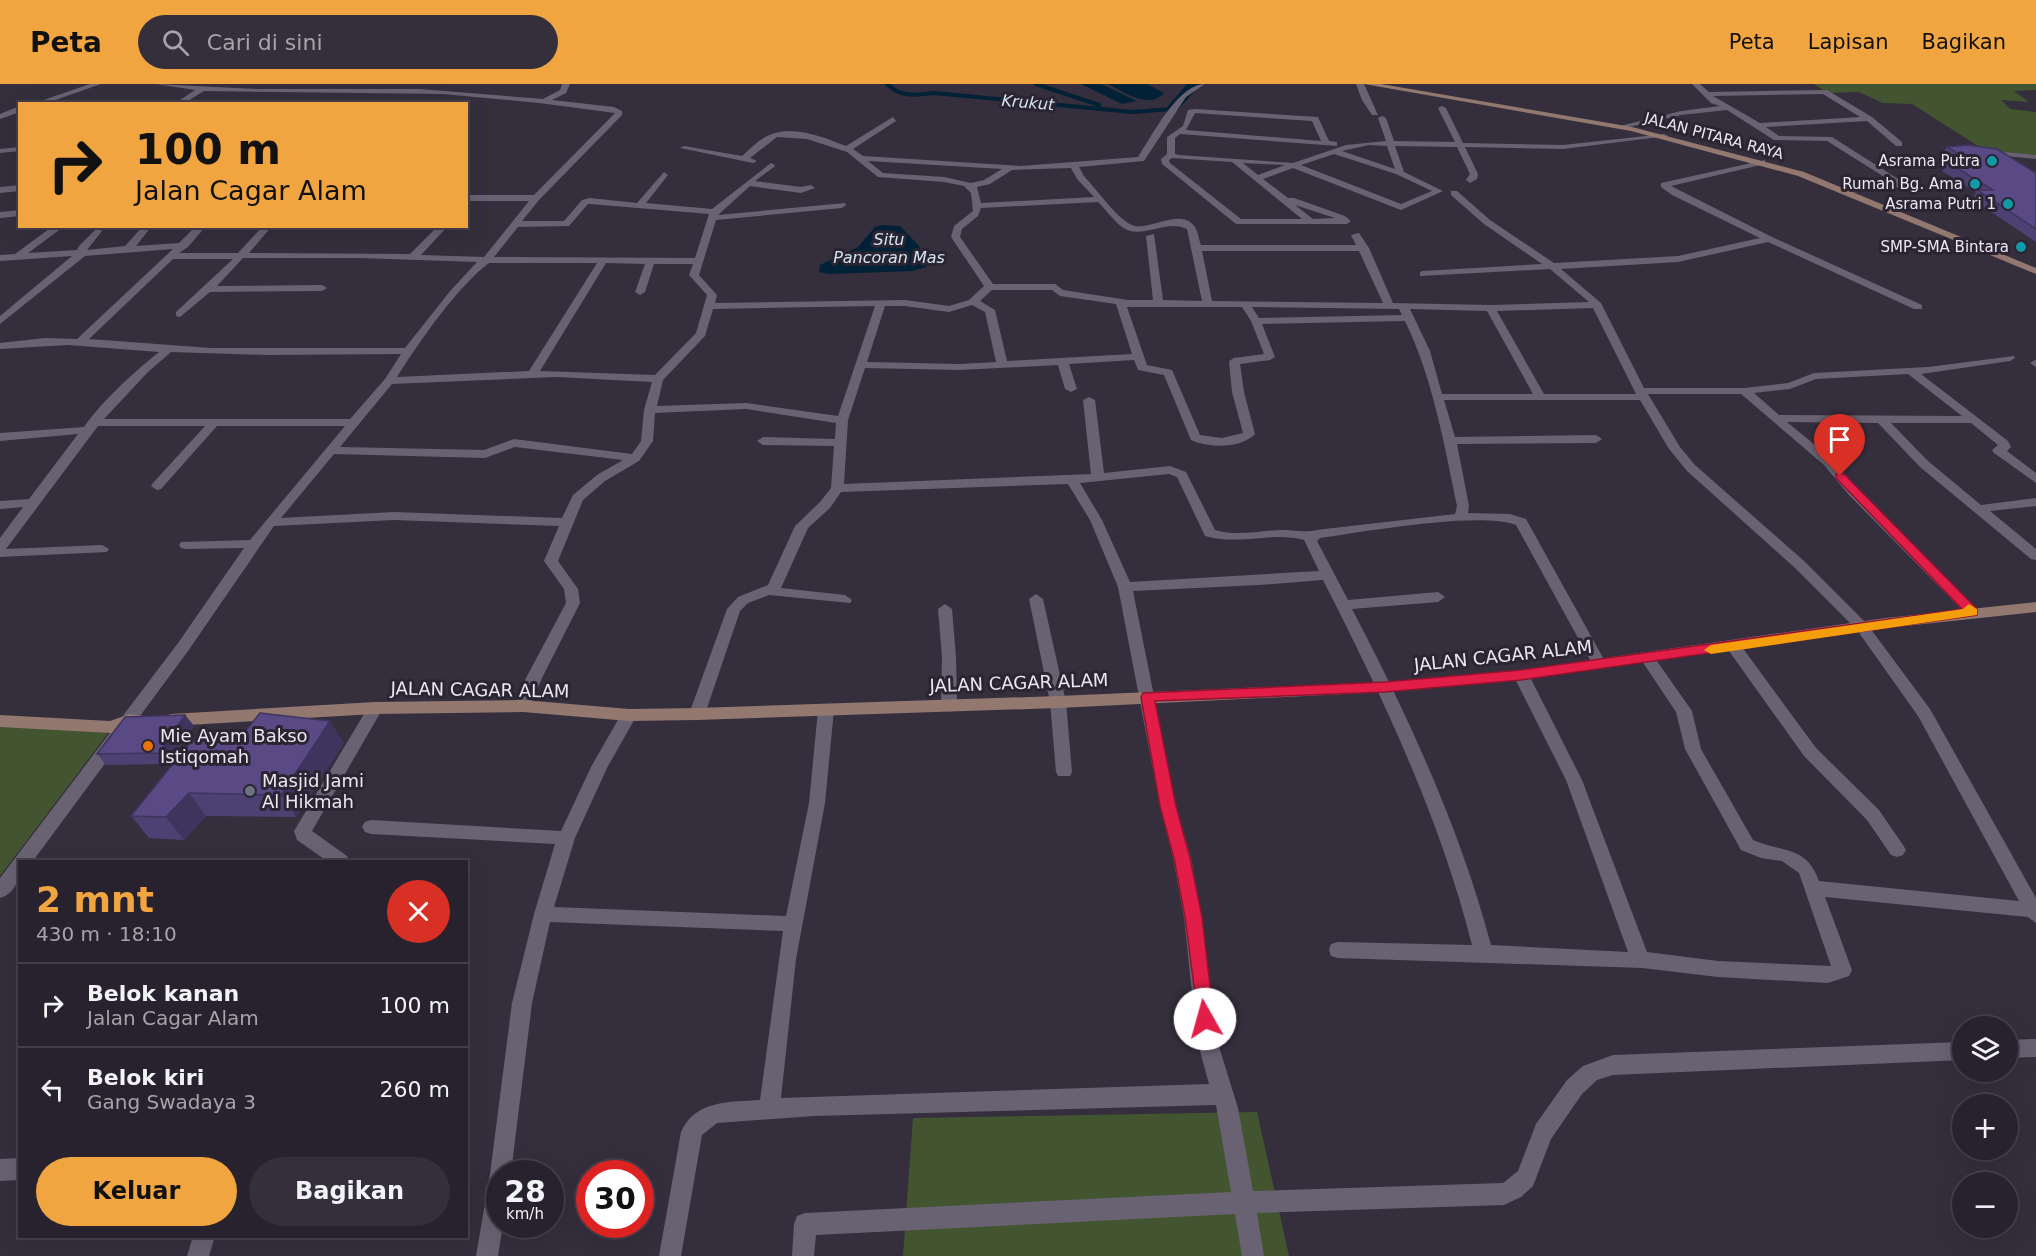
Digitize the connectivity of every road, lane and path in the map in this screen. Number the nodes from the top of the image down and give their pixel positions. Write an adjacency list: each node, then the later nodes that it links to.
1 (97, 84): 17 (street)
2 (160, 84): 9 (street)
3 (336, 84): 13 (street)
4 (566, 84): 19 (street)
5 (1201, 84): 48 (street)
6 (1360, 84): 32 (street)
7 (1368, 84): 10 (street, JALAN PITARA RAYA)
8 (1696, 84): 14 (street)
9 (178, 85): 11 (street)
10 (1393, 86): 28 (street, JALAN PITARA RAYA)
11 (202, 89): 13 (street); 18 (street)
12 (510, 89): 16 (street)
13 (321, 91): 15 (street)
14 (1709, 94): 22 (street); 26 (street)
15 (487, 96): 16 (street); 20 (street)
16 (499, 98): 19 (street)
17 (41, 102)
18 (180, 102)
19 (542, 102): 65 (street)
20 (469, 104)
21 (1442, 108): 33 (street)
22 (1726, 108): 27 (street); 28 (street)
23 (18, 110): 24 (street)
24 (0, 117)
25 (893, 119): 38 (street)
26 (1869, 119): 27 (street); 34 (street)
27 (1760, 125): 60 (street)
28 (1620, 127): 30 (street, JALAN PITARA RAYA)
29 (1179, 132): 31 (street); 31 (street); 42 (street)
30 (1664, 136): 33 (street); 47 (street, JALAN PITARA RAYA)
31 (1326, 141): 35 (street)
32 (1390, 142): 33 (street); 35 (street); 51 (street)
33 (1459, 144): 54 (street)
34 (1899, 144)
35 (1346, 147): 40 (street)
36 (684, 148): 45 (street)
37 (18, 149): 39 (street)
38 (847, 149): 44 (street); 45 (street)
39 (0, 151)
40 (1334, 151): 49 (street); 51 (street)
41 (1977, 151): 43 (street)
42 (1171, 155): 46 (street); 74 (street)
43 (2036, 157)
44 (859, 158): 50 (street); 56 (street)
45 (744, 159): 55 (street)
46 (1234, 160): 49 (street); 53 (street)
47 (1762, 162): 60 (street, JALAN PITARA RAYA); 84 (street)
48 (1077, 165): 50 (street); 66 (street)
49 (1294, 166): 51 (street); 53 (street)
50 (1011, 167): 56 (street)
51 (1398, 172)
52 (664, 175): 68 (street)
53 (1257, 178): 62 (street)
54 (1470, 180)
55 (748, 183): 58 (street); 73 (street)
56 (970, 186): 70 (street)
57 (18, 188): 59 (street)
58 (811, 188)
59 (0, 190)
60 (1845, 192): 100 (street, JALAN PITARA RAYA)
61 (1454, 193): 99 (street)
62 (1278, 195): 74 (street); 74 (street)
63 (468, 198): 64 (street)
64 (479, 198): 65 (street); 67 (street)
65 (536, 198): 75 (street)
66 (1101, 199): 70 (street); 86 (street)
67 (468, 205)
68 (640, 205): 73 (street); 75 (street)
69 (842, 205): 73 (street)
70 (977, 206): 102 (street)
71 (18, 213): 72 (street)
72 (0, 215)
73 (714, 215): 97 (street)
74 (1312, 222)
75 (514, 224): 95 (street)
76 (57, 228): 92 (street)
77 (146, 228): 88 (street)
78 (200, 228): 85 (street)
79 (266, 228): 90 (street)
80 (442, 228): 93 (street)
81 (97, 231): 89 (street)
82 (1356, 235): 87 (street)
83 (1151, 236): 109 (street)
84 (1769, 239): 99 (street); 116 (street)
85 (185, 245): 88 (street); 91 (street)
86 (1197, 248): 87 (street); 110 (street)
87 (1364, 248): 112 (street)
88 (128, 249): 89 (street)
89 (82, 253): 92 (street); 120 (street)
90 (242, 255): 91 (street); 93 (street); 104 (street)
91 (172, 256): 122 (street)
92 (17, 257): 94 (street)
93 (413, 257): 95 (street)
94 (0, 258)
95 (487, 260): 96 (street); 125 (street)
96 (603, 261): 98 (street); 132 (street)
97 (696, 261): 98 (street); 114 (street)
98 (650, 262): 105 (street)
99 (1554, 268): 101 (street); 113 (street)
100 (2036, 271)
101 (1424, 274)
102 (989, 287): 106 (street); 108 (street)
103 (322, 288): 104 (street)
104 (208, 289): 118 (street)
105 (640, 292)
106 (973, 302): 107 (street); 130 (street)
107 (881, 303): 114 (street); 129 (street)
108 (1128, 303): 109 (street); 126 (street)
109 (1158, 303): 110 (street)
110 (1207, 303): 111 (street)
111 (1244, 303): 112 (street); 121 (street)
112 (1389, 305): 115 (street)
113 (1596, 305): 117 (street); 137 (street)
114 (710, 306): 133 (street)
115 (1403, 306): 117 (street); 119 (street)
116 (1918, 307)
117 (1490, 308): 138 (street)
118 (180, 314)
119 (1409, 318): 121 (street); 139 (street)
120 (0, 321)
121 (1256, 321): 126 (street)
122 (79, 343): 123 (street); 124 (street)
123 (0, 346)
124 (170, 349): 125 (street); 148 (street)
125 (408, 351): 134 (street)
126 (1138, 357): 128 (street)
127 (2010, 358): 131 (street)
128 (1063, 363): 130 (street); 135 (street)
129 (862, 365): 130 (street); 143 (street)
130 (1002, 365)
131 (1911, 371): 136 (street); 145 (street)
132 (533, 373): 133 (street); 134 (street)
133 (658, 379): 141 (street)
134 (388, 381): 146 (street)
135 (1071, 389)
136 (1744, 391): 137 (street); 142 (street)
137 (1642, 394): 138 (street); 185 (street)
138 (1540, 396): 139 (street)
139 (1436, 397): 152 (street)
140 (1089, 400): 156 (street)
141 (650, 410): 143 (street); 155 (street)
142 (1776, 418): 144 (street); 184 (street)
143 (842, 420): 153 (street)
144 (1882, 420): 145 (street); 164 (street)
145 (1974, 420): 157 (street)
146 (353, 423): 147 (street); 154 (street)
147 (213, 424): 148 (street); 159 (street)
148 (89, 426): 149 (street); 161 (street)
149 (0, 436)
150 (1596, 439): 152 (street)
151 (763, 441): 153 (street)
152 (1450, 441): 165 (street)
153 (841, 443): 160 (street)
154 (331, 450): 155 (street); 166 (street)
155 (635, 458): 167 (street)
156 (1098, 477): 158 (street); 168 (street)
157 (2036, 479)
158 (1072, 480): 160 (street); 176 (street)
159 (157, 486)
160 (837, 488): 177 (street)
161 (33, 502): 163 (street); 171 (street)
162 (2036, 502): 164 (street)
163 (0, 505)
164 (1978, 509): 174 (street)
165 (1461, 518): 168 (street); 188 (street)
166 (272, 522): 167 (street); 169 (street)
167 (566, 522): 193 (street)
168 (1310, 538): 175 (street)
169 (254, 544): 170 (street); 199 (street)
170 (186, 545)
171 (0, 547)
172 (102, 549): 173 (street)
173 (0, 552)
174 (2036, 556)
175 (1326, 575): 176 (street); 181 (street)
176 (1125, 587): 191 (street)
177 (770, 591): 180 (street); 197 (street)
178 (1438, 597): 181 (street)
179 (1036, 599): 192 (street)
180 (845, 600)
181 (1341, 605): 190 (street)
182 (2036, 607): 184 (street, JALAN CAGAR ALAM)
183 (945, 609): 194 (street)
184 (1972, 612): 185 (street, JALAN CAGAR ALAM)
185 (1862, 627): 186 (street, JALAN CAGAR ALAM); 210 (street)
186 (1734, 647): 187 (street, JALAN CAGAR ALAM); 204 (street)
187 (1647, 658): 188 (street, JALAN CAGAR ALAM); 208 (street)
188 (1600, 665): 189 (street, JALAN CAGAR ALAM)
189 (1521, 675): 190 (street, JALAN CAGAR ALAM); 215 (street)
190 (1385, 687): 191 (street, JALAN CAGAR ALAM); 214 (street)
191 (1148, 697): 192 (street, JALAN CAGAR ALAM); 219 (street)
192 (1058, 702): 194 (street, JALAN CAGAR ALAM); 201 (street)
193 (523, 706): 195 (street, JALAN CAGAR ALAM); 198 (street, JALAN CAGAR ALAM)
194 (949, 706): 196 (street, JALAN CAGAR ALAM)
195 (375, 708): 199 (street, JALAN CAGAR ALAM); 206 (street)
196 (826, 710): 197 (street, JALAN CAGAR ALAM); 212 (street)
197 (696, 714): 198 (street, JALAN CAGAR ALAM)
198 (628, 715): 203 (street)
199 (129, 720): 200 (street, JALAN CAGAR ALAM); 205 (street)
200 (0, 721)
201 (1064, 772)
202 (372, 827): 203 (street)
203 (566, 838): 211 (street)
204 (1897, 850)
205 (24, 860)
206 (339, 860)
207 (18, 868): 209 (street)
208 (1814, 888): 210 (street); 215 (street)
209 (0, 891)
210 (2035, 912)
211 (543, 914): 212 (street); 221 (street)
212 (794, 924): 220 (street)
213 (1338, 950): 214 (street)
214 (1484, 953): 215 (street)
215 (1639, 959)
216 (2036, 1048): 217 (street)
217 (2018, 1049)
218 (1952, 1051): 224 (street)
219 (1222, 1095): 220 (street); 224 (street)
220 (769, 1110): 229 (street)
221 (502, 1160)
222 (18, 1169): 223 (street)
223 (0, 1170)
224 (1245, 1204): 230 (street); 231 (street)
225 (203, 1238): 227 (street)
226 (490, 1238): 228 (street)
227 (198, 1256)
228 (487, 1256)
229 (670, 1256)
230 (803, 1256)
231 (1253, 1256)

